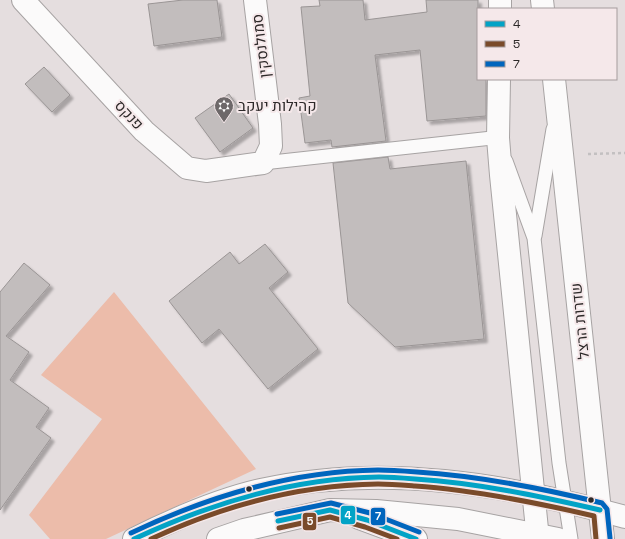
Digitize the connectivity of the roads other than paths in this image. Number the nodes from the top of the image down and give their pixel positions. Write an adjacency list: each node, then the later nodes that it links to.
1 (23, 0): 7 (main road, פנקס)
2 (256, 0): 7 (main road, סמולנסקין)
3 (499, 80): 6 (main road, שדרות הרצל)
4 (554, 80): 5 (main road, שדרות הרצל)
5 (558, 103): 8 (lane, שדרות הרצל); 12 (main road, שדרות הרצל)
6 (495, 138): 7 (lane); 8 (lane, שדרות הרצל); 9 (main road, שדרות הרצל)
7 (263, 163)
8 (534, 238): 10 (lane, שדרות הרצל)
9 (535, 495): 10 (main road); 14 (main road, שדרות הרצל); 15 (main road)
10 (565, 502): 12 (main road); 18 (lane, שדרות הרצל)
11 (330, 510): 14 (main road); 16 (main road); 17 (main road)
12 (600, 510): 13 (main road); 19 (main road, שדרות הרצל)
13 (625, 517)
14 (545, 537)
15 (134, 539)
16 (218, 539)
17 (416, 539)
18 (571, 539)
19 (603, 539)

